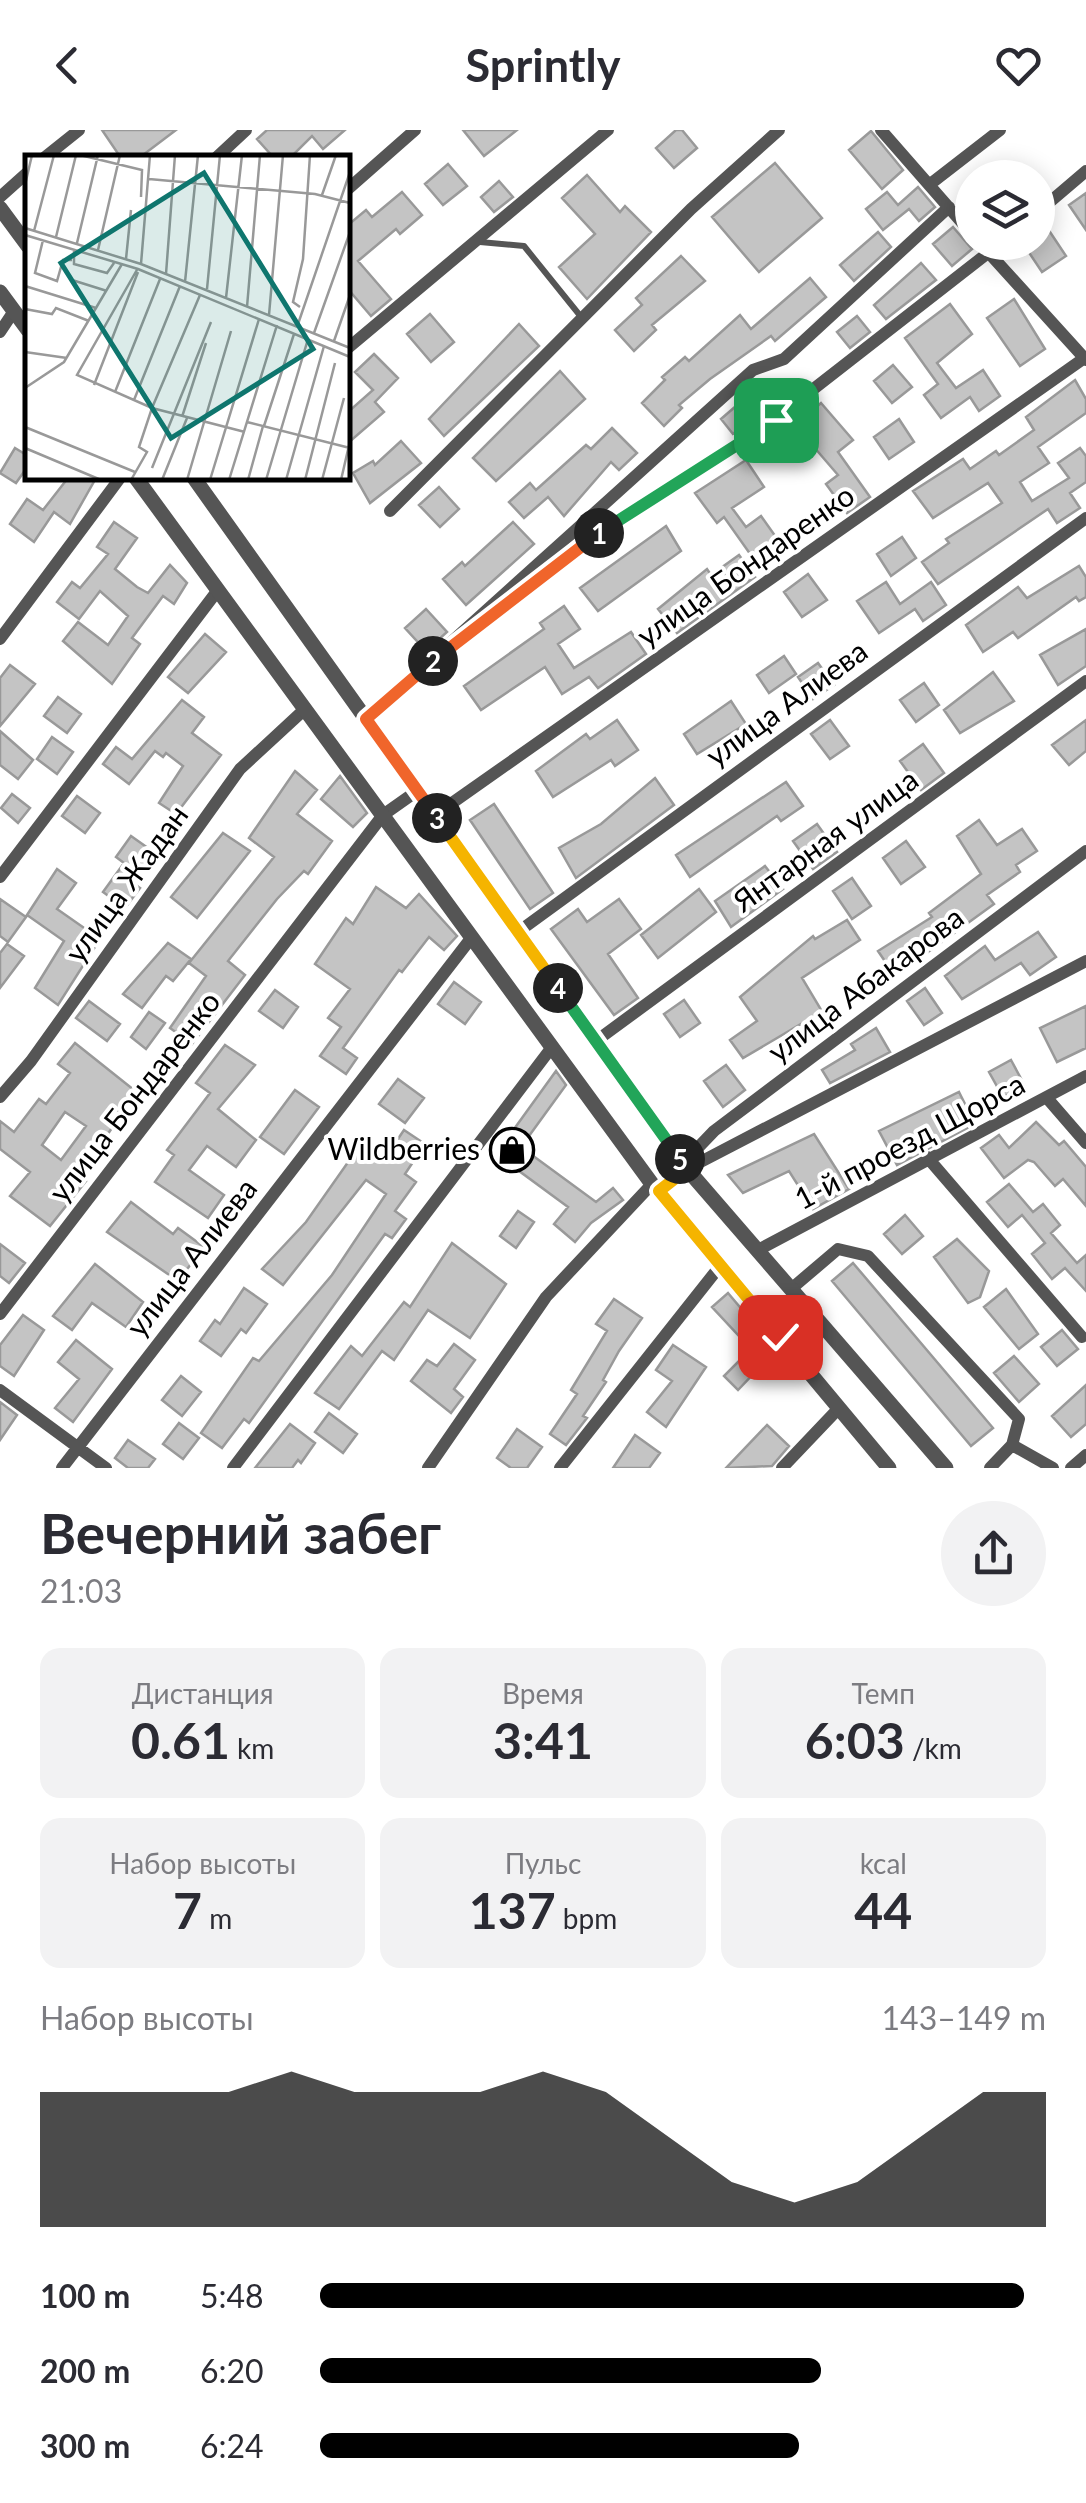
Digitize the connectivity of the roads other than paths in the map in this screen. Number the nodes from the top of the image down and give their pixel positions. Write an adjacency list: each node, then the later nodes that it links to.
1 (79, 130): 8 (street)
2 (246, 130): 9 (street)
3 (415, 130): 13 (street)
4 (608, 130): 20 (street)
5 (779, 130): 25 (street)
6 (881, 130): 12 (street)
7 (1000, 130): 12 (street)
8 (48, 155)
9 (219, 155)
10 (1086, 171): 14 (street)
11 (25, 175): 15 (street)
12 (930, 185): 16 (street)
13 (350, 187)
14 (1055, 197)
15 (0, 198)
16 (950, 207): 18 (street); 36 (street)
17 (0, 208): 19 (street)
18 (955, 213)
19 (25, 242)
20 (478, 242): 25 (lane); 28 (street)
21 (970, 260): 36 (street)
22 (995, 260): 29 (street)
23 (0, 292): 24 (street)
24 (14, 311): 26 (street); 27 (street)
25 (582, 318): 33 (street)
26 (25, 326)
27 (0, 332)
28 (350, 346)
29 (1086, 358): 42 (street, улица Бондаренко)
30 (119, 480): 37 (street)
31 (137, 480): 35 (street)
32 (198, 480): 40 (street)
33 (390, 510)
34 (1086, 518): 46 (street, улица Алиева)
35 (218, 590): 39 (street); 45 (street)
36 (469, 630): 40 (street)
37 (0, 639)
38 (1086, 681): 49 (street, Янтарная улица)
39 (305, 709): 43 (street); 52 (street, улица Жадан)
40 (366, 719): 41 (street)
41 (417, 790): 42 (street); 43 (street, улица Бондаренко)
42 (434, 815): 46 (street)
43 (383, 816): 47 (street); 61 (street, улица Бондаренко)
44 (1086, 851): 56 (street, улица Абакарова)
45 (0, 877)
46 (518, 932): 49 (street)
47 (472, 937): 50 (street); 66 (street, улица Алиева)
48 (1086, 960): 56 (street)
49 (596, 1041): 56 (street)
50 (552, 1047): 57 (street); 70 (street)
51 (1086, 1076): 53 (street, 1-й проезд Щорса)
52 (0, 1097)
53 (1047, 1098): 54 (street); 55 (street, 1-й проезд Щорса)
54 (1086, 1143)
55 (928, 1157): 58 (street, 1-й проезд Щорса); 62 (street)
56 (687, 1169): 57 (street); 58 (street)
57 (656, 1188): 59 (street); 71 (street)
58 (758, 1250): 60 (street)
59 (720, 1266): 64 (street); 72 (street)
60 (791, 1289): 65 (street); 75 (street)
61 (0, 1314)
62 (1082, 1337)
63 (0, 1390): 66 (street)
64 (839, 1408): 73 (street); 74 (street)
65 (1012, 1445): 76 (street); 77 (street)
66 (78, 1448): 68 (street, улица Алиева); 69 (street)
67 (1086, 1455): 78 (street)
68 (62, 1468)
69 (106, 1468)
70 (233, 1468)
71 (428, 1468)
72 (560, 1468)
73 (782, 1468)
74 (889, 1468)
75 (946, 1468)
76 (990, 1468)
77 (1053, 1468)
78 (1071, 1468)

